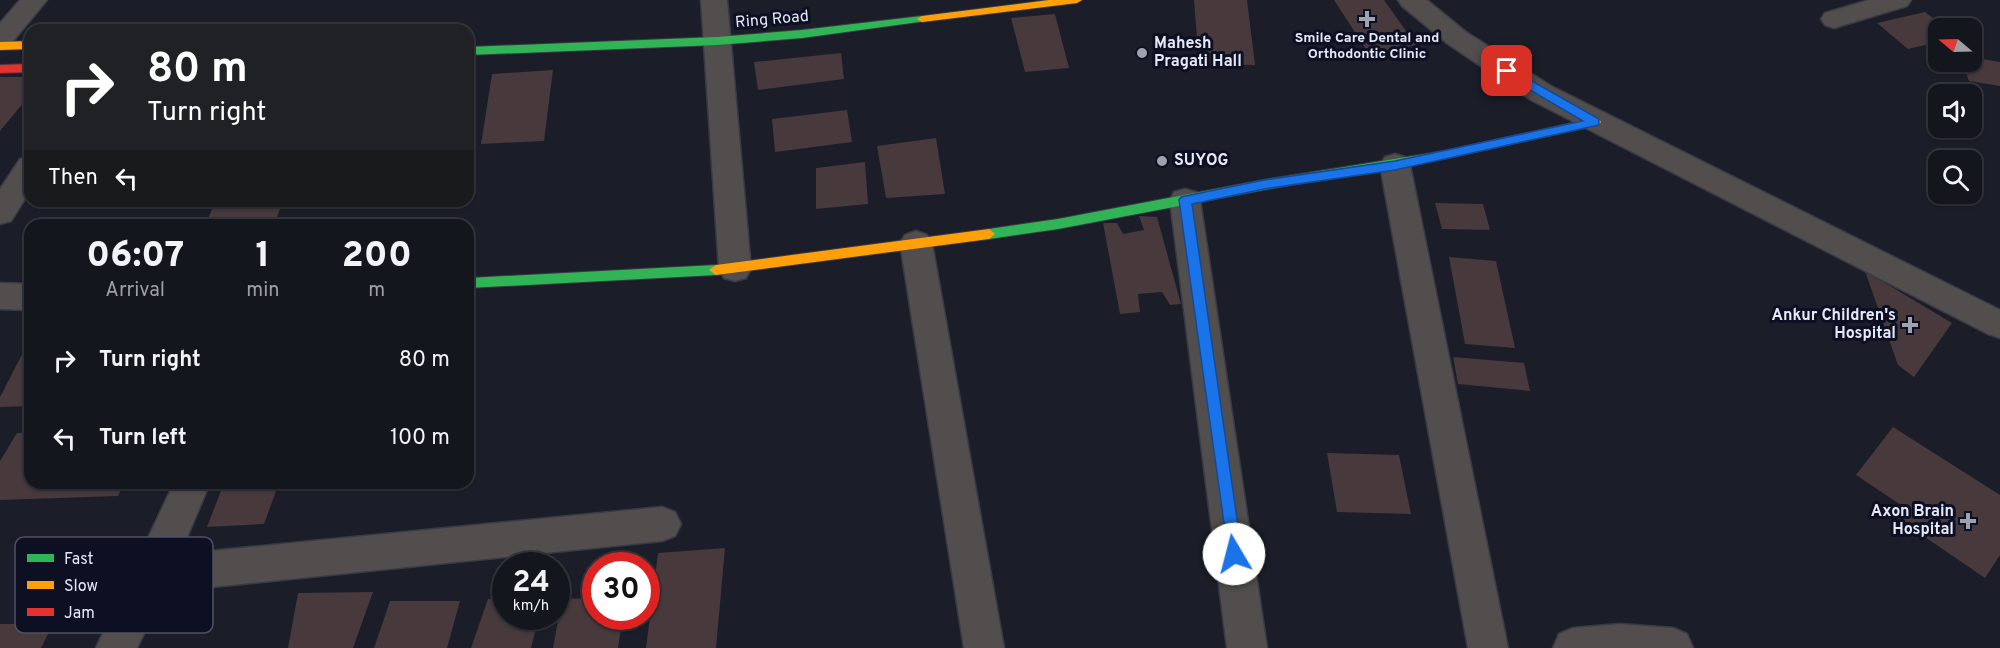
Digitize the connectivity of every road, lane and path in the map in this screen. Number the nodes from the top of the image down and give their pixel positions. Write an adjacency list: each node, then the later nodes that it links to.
1 (34, 0): 7 (street)
2 (1077, 0): 6 (street, Ring Road)
3 (1411, 0): 13 (street)
4 (1898, 0): 5 (street)
5 (1834, 18)
6 (716, 22): 10 (street, Ring Road); 19 (street)
7 (0, 40)
8 (24, 45): 9 (street)
9 (0, 46)
10 (474, 50)
11 (24, 68): 12 (street)
12 (0, 69)
13 (1595, 122): 14 (street); 23 (street)
14 (1395, 165): 16 (street); 32 (street)
15 (24, 176): 17 (street)
16 (1185, 200): 18 (street); 31 (street)
17 (0, 213)
18 (916, 243): 19 (street); 30 (street)
19 (735, 268): 20 (street)
20 (474, 283)
21 (0, 296): 22 (street)
22 (24, 297)
23 (2000, 325)
24 (189, 489): 26 (street)
25 (662, 524): 27 (street)
26 (169, 537)
27 (213, 569)
28 (123, 633): 29 (street)
29 (116, 648)
30 (984, 648)
31 (1247, 648)
32 (1488, 648)
33 (1573, 648): 34 (street)
34 (1673, 648)

